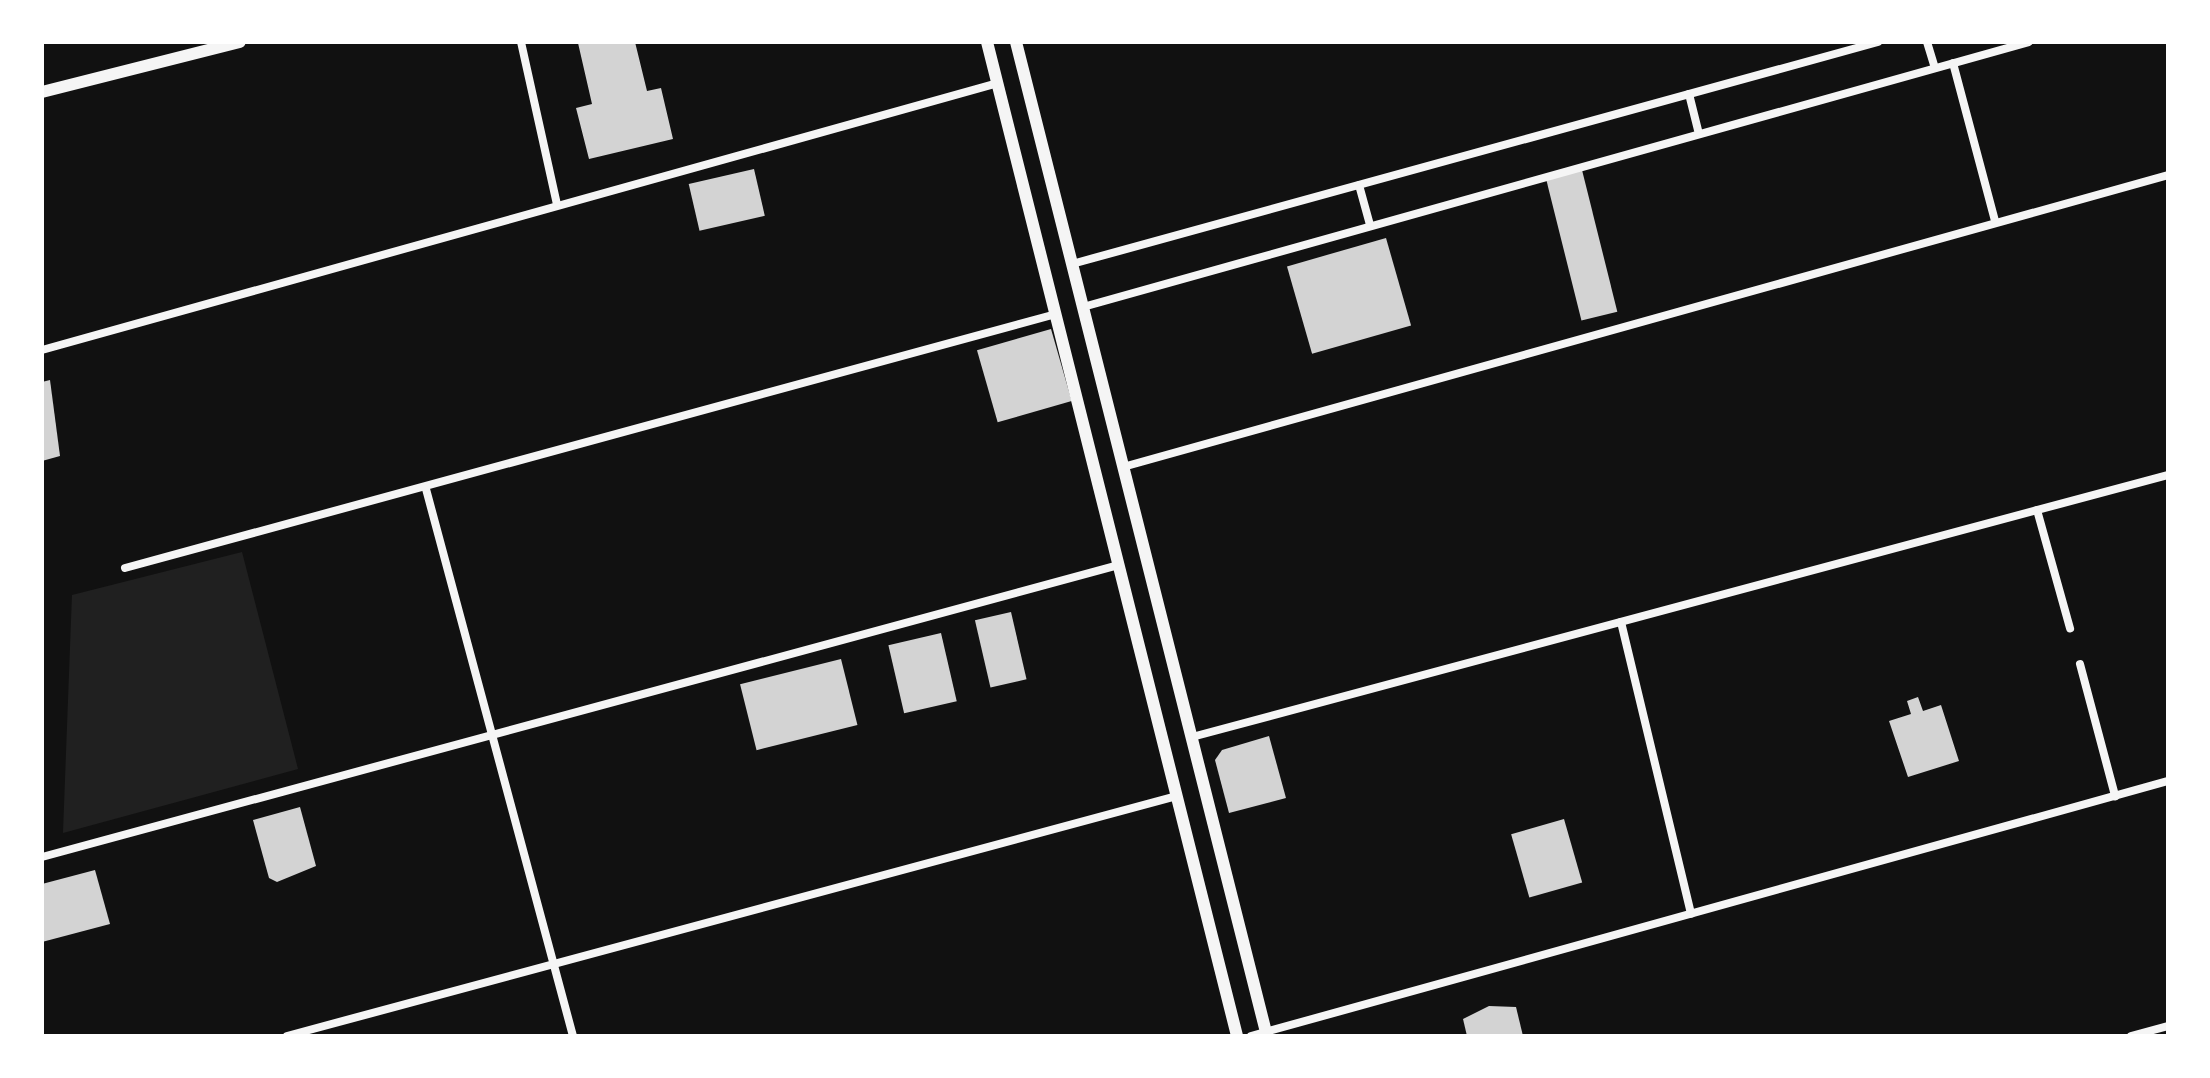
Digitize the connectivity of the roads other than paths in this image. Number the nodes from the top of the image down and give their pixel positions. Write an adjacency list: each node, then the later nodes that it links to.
1 (240, 42): 11 (main road)
2 (521, 42): 16 (street)
3 (987, 42): 10 (main road)
4 (1016, 42): 19 (main road)
5 (1878, 42): 12 (street)
6 (1927, 42): 9 (street)
7 (2029, 42): 8 (street)
8 (1953, 63): 9 (street); 17 (street)
9 (1935, 68): 13 (street)
10 (998, 83): 16 (street); 21 (main road)
11 (42, 92)
12 (1689, 94): 13 (street); 15 (street)
13 (1699, 134): 18 (street)
14 (2168, 175): 17 (street)
15 (1359, 185): 18 (street); 19 (street)
16 (557, 204): 22 (street)
17 (1995, 221): 23 (street)
18 (1370, 225): 20 (street)
19 (1072, 264): 20 (main road)
20 (1083, 307): 23 (main road)
21 (1056, 314): 25 (street); 27 (main road)
22 (42, 350)
23 (1123, 467): 33 (main road)
24 (2168, 475): 26 (street)
25 (426, 489): 28 (street); 32 (street)
26 (2037, 510): 29 (street); 30 (street)
27 (1119, 565): 32 (street); 35 (main road)
28 (125, 568)
29 (1621, 622): 33 (street); 38 (street)
30 (2070, 628)
31 (2080, 664): 36 (street)
32 (492, 735): 37 (street); 39 (street)
33 (1192, 737): 41 (main road)
34 (2168, 781): 36 (street)
35 (1177, 796): 39 (street); 44 (main road)
36 (2115, 796): 38 (street)
37 (42, 857)
38 (1691, 914): 41 (street)
39 (553, 964): 42 (street); 43 (street)
40 (2168, 1026): 46 (street)
41 (1267, 1034): 45 (street)
42 (287, 1036)
43 (573, 1036)
44 (1237, 1036)
45 (1251, 1036)
46 (2131, 1036)

